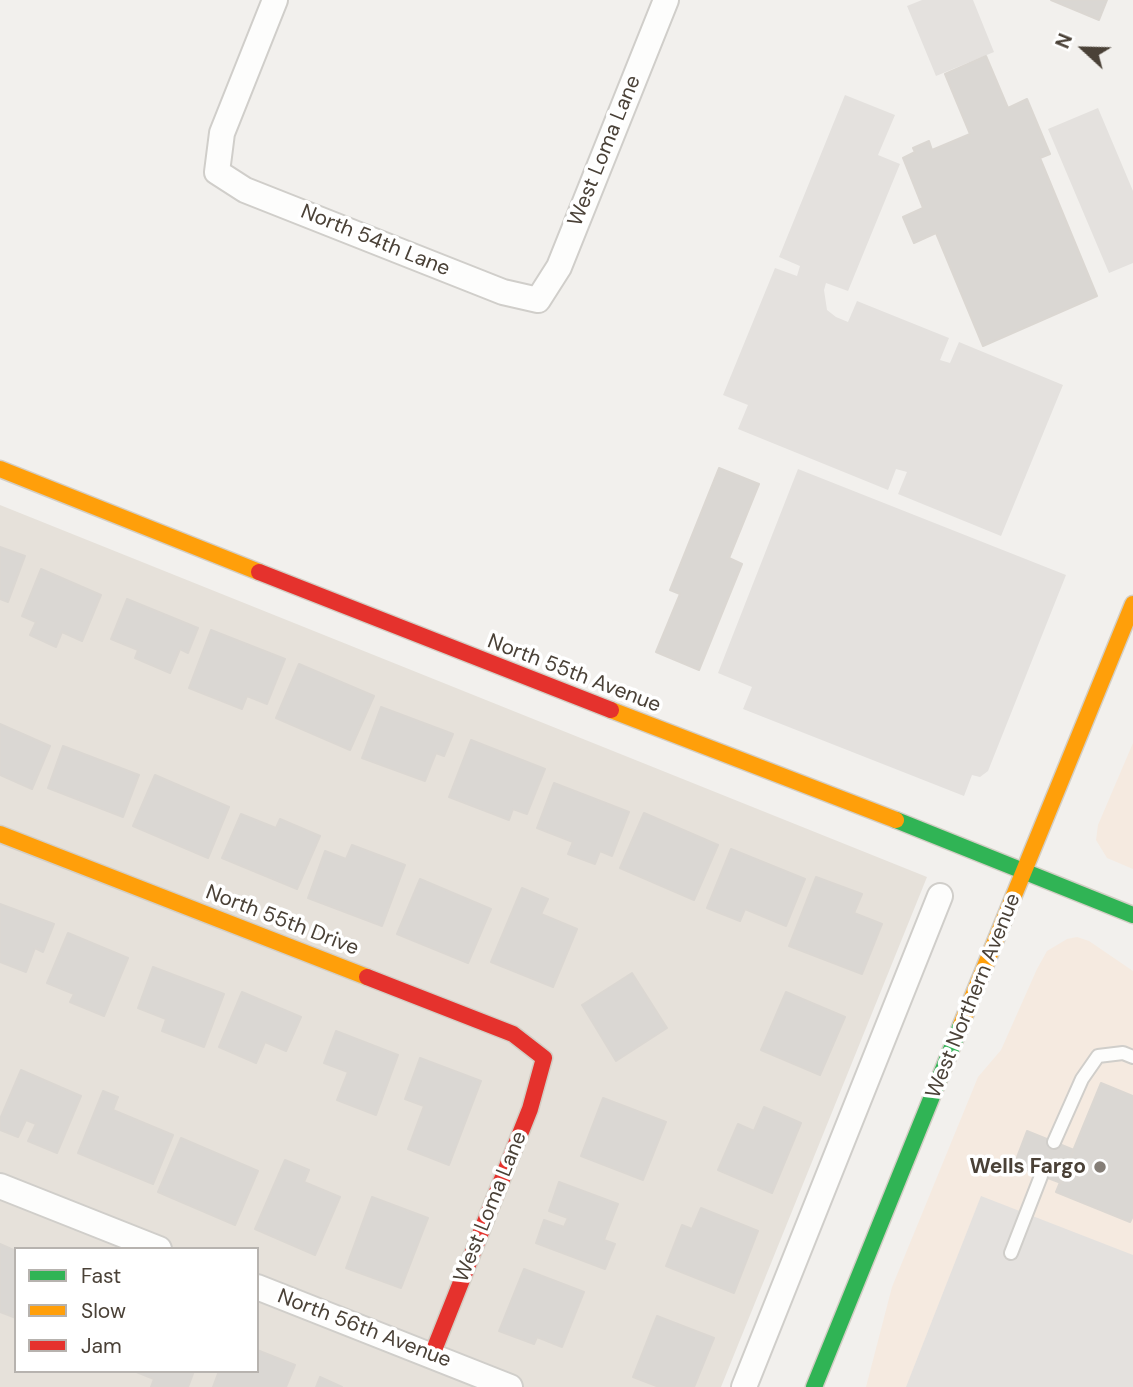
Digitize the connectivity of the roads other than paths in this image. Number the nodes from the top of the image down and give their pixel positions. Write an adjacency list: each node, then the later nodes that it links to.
1 (275, 0): 3 (street, North 54th Lane)
2 (666, 0): 3 (street, West Loma Lane)
3 (538, 300)
4 (0, 469): 7 (street, North 55th Avenue)
5 (1133, 604): 7 (street, West Northern Avenue)
6 (0, 834): 11 (street, North 55th Drive)
7 (1025, 871): 9 (street, North 55th Avenue); 21 (street, West Northern Avenue)
8 (940, 896): 20 (street)
9 (1133, 915)
10 (1133, 1057): 12 (lane)
11 (544, 1058): 18 (street, West Loma Lane)
12 (1054, 1142)
13 (1041, 1176): 16 (lane)
14 (0, 1186): 15 (street)
15 (154, 1247)
16 (1011, 1253)
17 (259, 1288): 18 (street, North 56th Avenue)
18 (432, 1356): 19 (street, North 56th Avenue)
19 (510, 1387)
20 (744, 1387)
21 (814, 1387)

